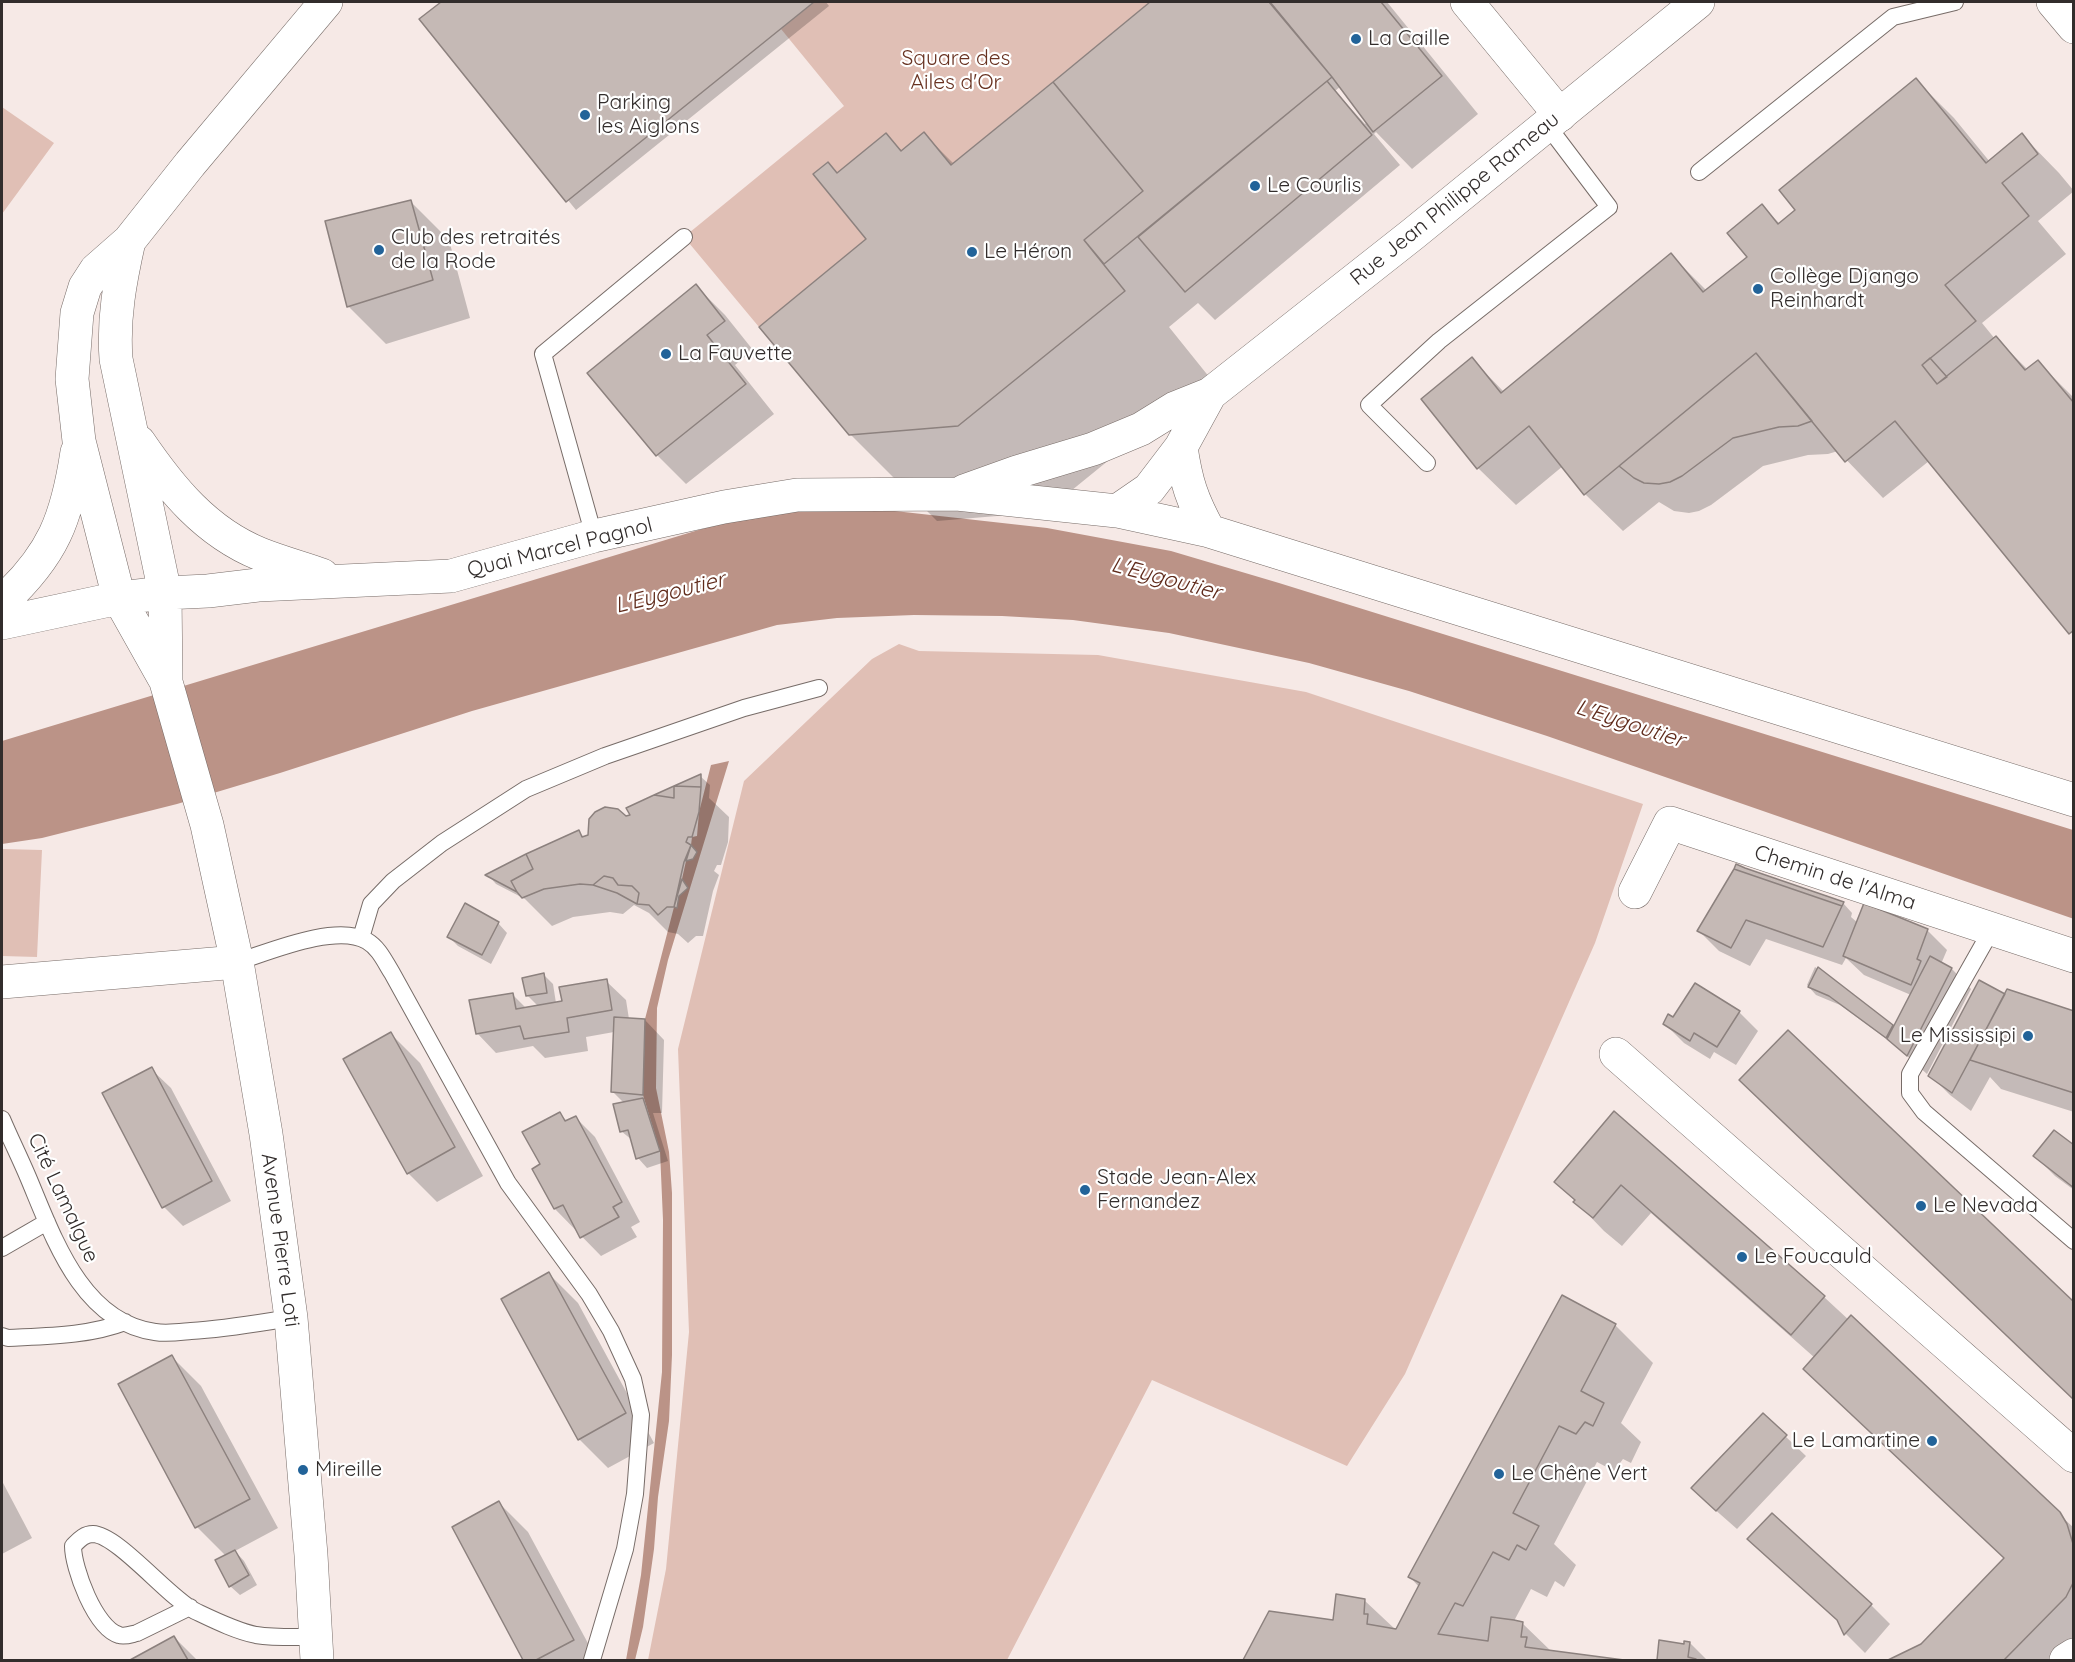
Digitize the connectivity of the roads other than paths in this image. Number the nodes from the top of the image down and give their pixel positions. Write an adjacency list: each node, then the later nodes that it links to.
1 (326, 2): 10 (street)
2 (1467, 2): 7 (street)
3 (1698, 2): 7 (street, Rue Jean Philippe Rameau)
4 (1955, 2): 8 (lane)
5 (2053, 2): 6 (street)
6 (2073, 27)
7 (1553, 120): 11 (street, Rue Jean Philippe Rameau); 15 (lane)
8 (1699, 172)
9 (684, 237): 19 (lane)
10 (129, 241): 12 (street); 13 (street)
11 (1210, 394): 14 (street, Rue Jean Philippe Rameau); 16 (street, Rue Jean Philippe Rameau)
12 (130, 428): 20 (street); 21 (street)
13 (79, 441): 22 (street); 23 (street)
14 (1181, 447): 17 (street, Rue Jean Philippe Rameau); 18 (street)
15 (1427, 463)
16 (957, 494): 17 (street, Quai Marcel Pagnol); 19 (street, Quai Marcel Pagnol)
17 (1117, 511): 18 (street, Quai Marcel Pagnol)
18 (1209, 531): 27 (street, Quai Marcel Pagnol)
19 (594, 536): 20 (street, Quai Marcel Pagnol)
20 (341, 581): 21 (street, Quai Marcel Pagnol)
21 (165, 592): 22 (street, Quai Marcel Pagnol); 25 (street)
22 (120, 598): 24 (street, Quai Marcel Pagnol); 25 (street)
23 (2, 602)
24 (2, 623)
25 (166, 682): 32 (street, Avenue Pierre Loti)
26 (819, 688): 30 (lane)
27 (2073, 800)
28 (1635, 892): 29 (street, Chemin de l'Alma)
29 (1992, 929): 31 (street, Chemin de l'Alma); 37 (lane)
30 (361, 938): 32 (lane); 46 (lane)
31 (2073, 956)
32 (237, 962): 33 (street); 39 (street, Avenue Pierre Loti)
33 (2, 982)
34 (1616, 1054): 42 (street)
35 (2, 1119): 36 (lane, Cité Lamalgue)
36 (47, 1222): 38 (lane); 40 (lane, Cité Lamalgue)
37 (2073, 1241)
38 (2, 1248)
39 (291, 1318): 40 (lane, Cité Lamalgue); 44 (street, Avenue Pierre Loti)
40 (125, 1322): 41 (lane)
41 (2, 1336)
42 (2073, 1456)
43 (190, 1607): 43 (lane); 44 (lane)
44 (316, 1649)
45 (2073, 1655): 47 (street)
46 (592, 1660)
47 (2066, 1660)

